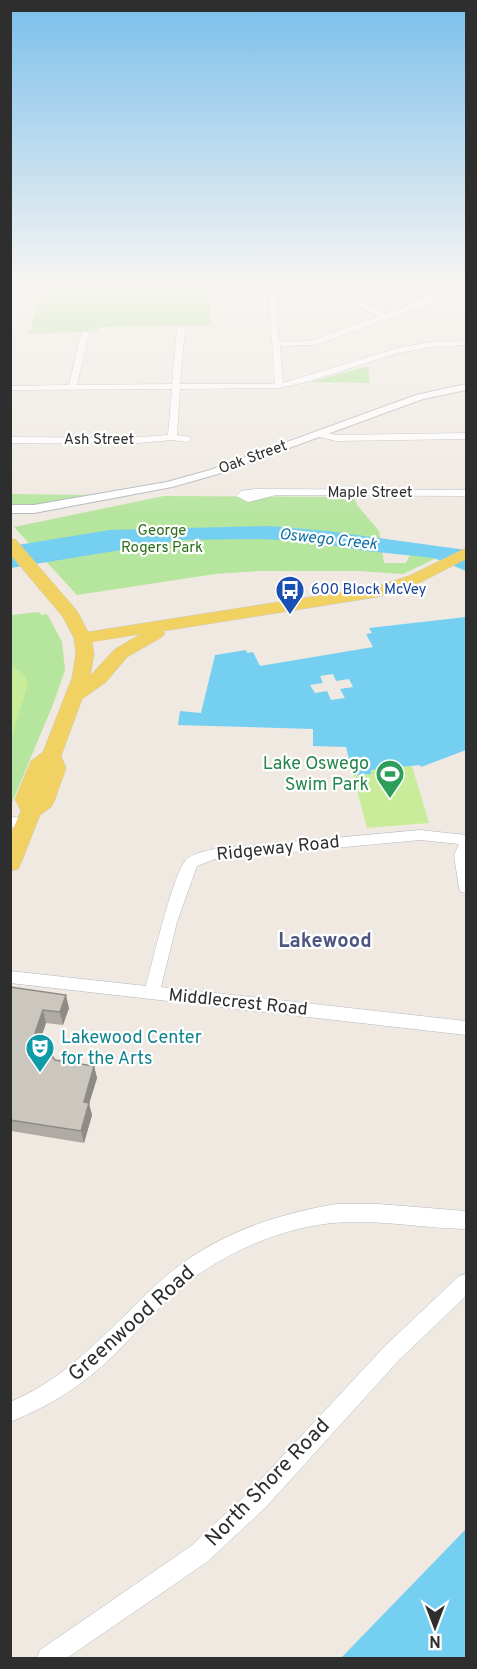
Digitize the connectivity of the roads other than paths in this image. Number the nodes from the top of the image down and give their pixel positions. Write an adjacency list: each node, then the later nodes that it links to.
1 (79, 360): 8 (street)
2 (178, 360): 9 (street)
3 (277, 360): 5 (street)
4 (366, 360): 5 (street)
5 (279, 386): 9 (street)
6 (466, 387): 10 (street, Oak Street)
7 (10, 388): 8 (street)
8 (72, 388): 9 (street)
9 (176, 388): 11 (street)
10 (319, 434): 12 (street); 18 (street, Oak Street)
11 (172, 436): 13 (street, Ash Street); 14 (street, Ash Street)
12 (466, 436)
13 (187, 439)
14 (10, 440)
15 (466, 493): 16 (street, Maple Street)
16 (273, 494)
17 (10, 509): 18 (street, Oak Street)
18 (34, 509): 19 (street, Oak Street)
19 (10, 518)
20 (10, 543): 23 (main road)
21 (466, 553): 22 (main road)
22 (180, 623): 23 (main road); 24 (main road)
23 (82, 638): 24 (main road)
24 (75, 695): 25 (main road)
25 (23, 819): 27 (main road)
26 (466, 842): 28 (street); 30 (street, Ridgeway Road)
27 (10, 863)
28 (466, 888)
29 (10, 977): 30 (street, Middlecrest Road)
30 (152, 994): 31 (street, Middlecrest Road)
31 (466, 1028)
32 (466, 1220): 34 (street, Greenwood Road)
33 (466, 1283): 35 (street, North Shore Road)
34 (10, 1412)
35 (48, 1659)

